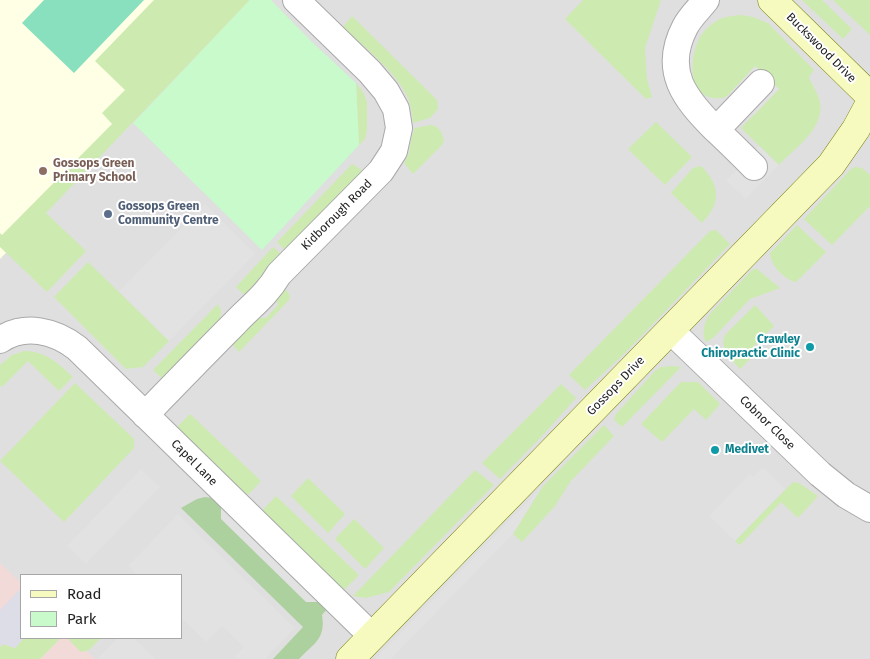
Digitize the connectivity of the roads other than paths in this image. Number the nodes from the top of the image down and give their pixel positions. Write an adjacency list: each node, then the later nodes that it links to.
1 (296, 0): 11 (street, Kidborough Road)
2 (706, 0): 7 (street)
3 (772, 0): 5 (street, Buckswood Drive)
4 (761, 83): 7 (street)
5 (870, 96)
6 (870, 103): 9 (street, Gossops Drive)
7 (716, 130): 8 (street)
8 (754, 167)
9 (670, 330): 12 (street, Cobnor Close); 13 (street, Gossops Drive)
10 (0, 340): 11 (street, Capel Lane)
11 (145, 415): 13 (street, Capel Lane)
12 (870, 509)
13 (372, 636): 14 (street, Gossops Drive)
14 (350, 659)

